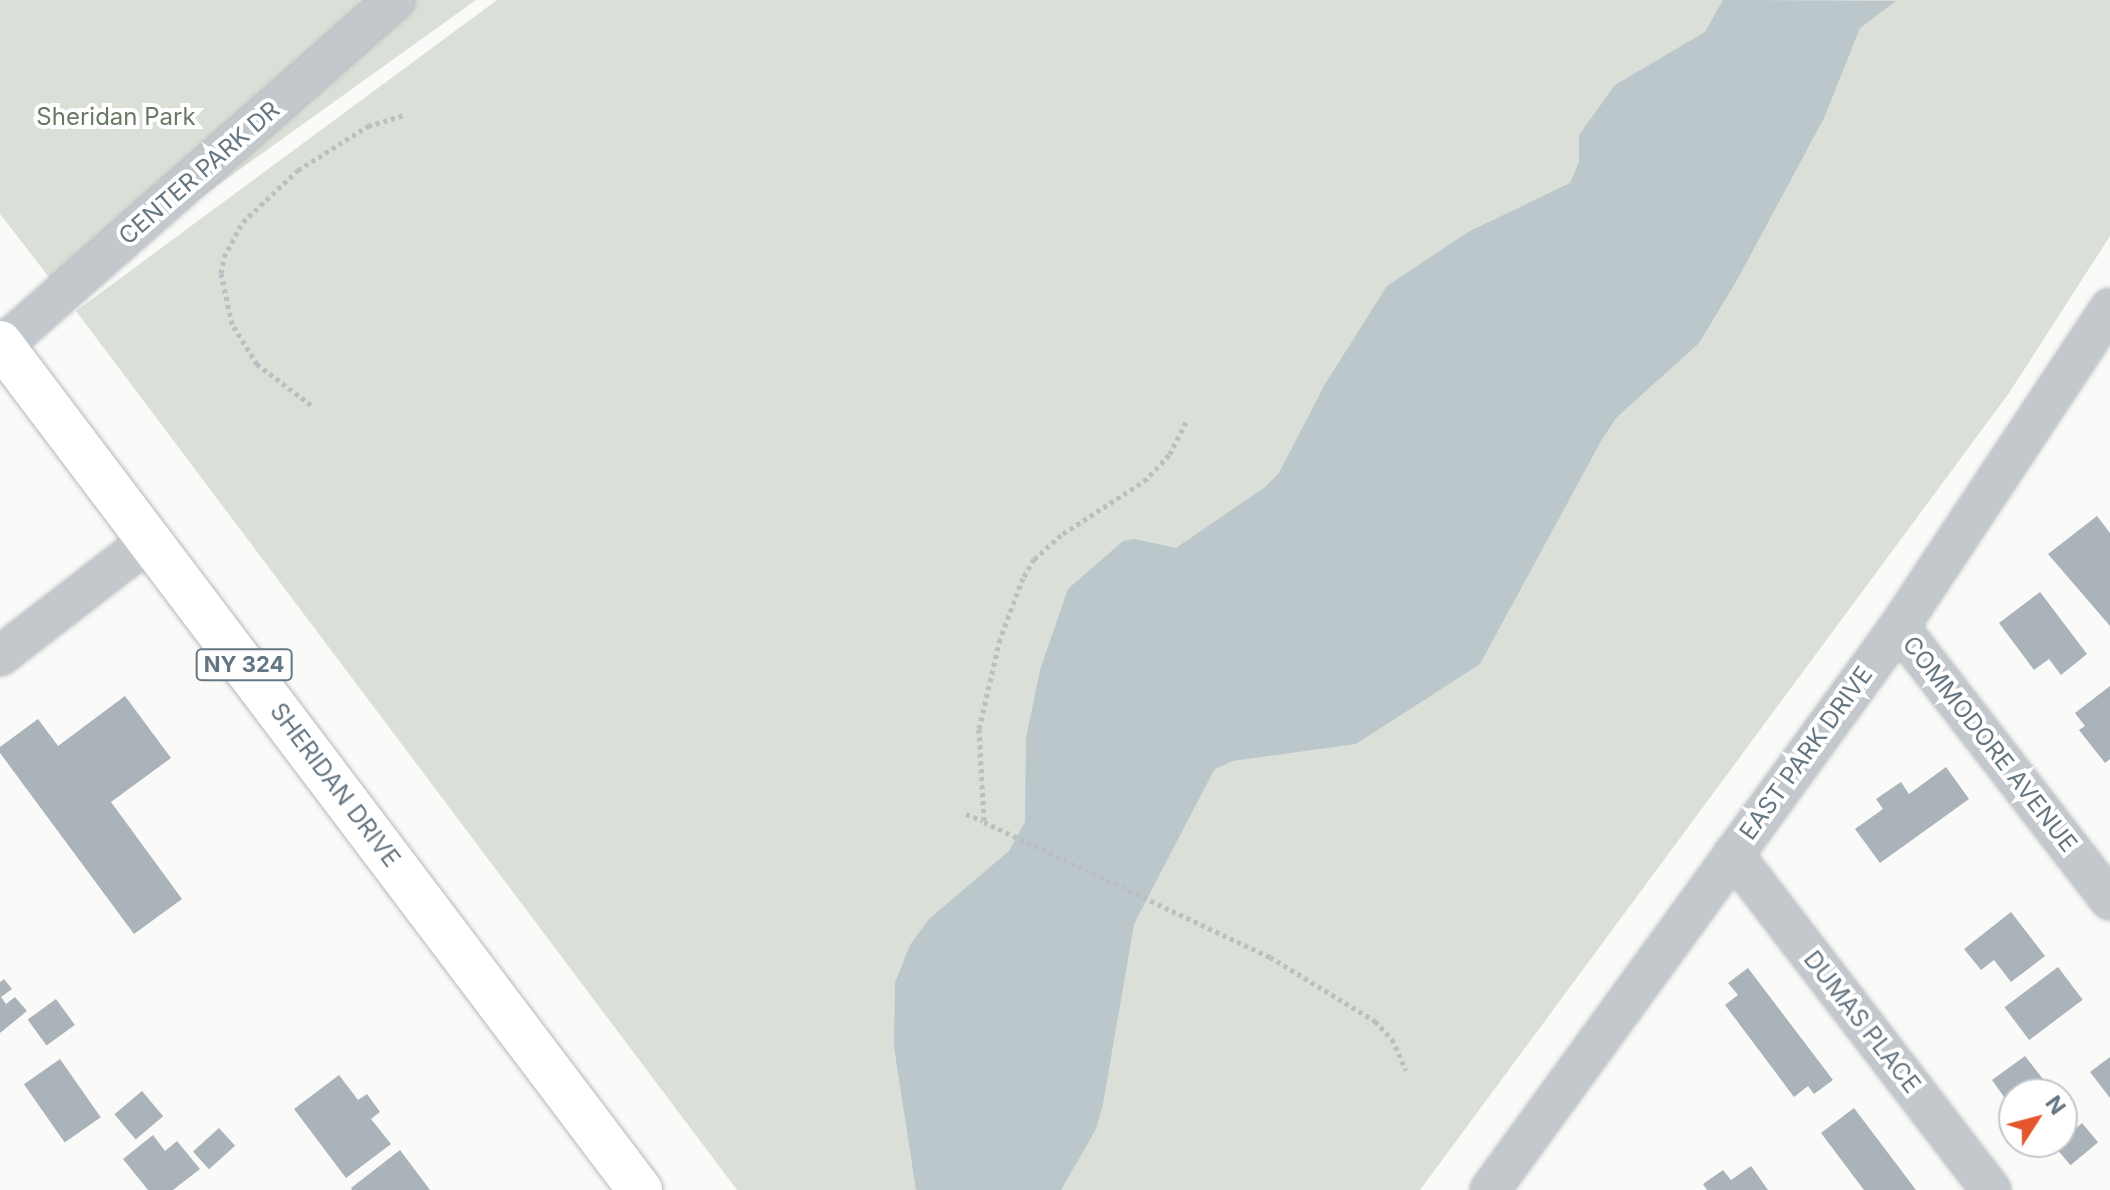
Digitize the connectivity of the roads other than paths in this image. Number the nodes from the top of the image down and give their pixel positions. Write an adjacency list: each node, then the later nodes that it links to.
1 (395, 0): 3 (street, CENTER PARK DR)
2 (2110, 308): 5 (street, EAST PARK DRIVE)
3 (1, 344): 4 (main road, SHERIDAN DRIVE / NY 324)
4 (150, 540): 6 (street); 9 (main road, SHERIDAN DRIVE / NY 324)
5 (1899, 627): 7 (street, EAST PARK DRIVE); 8 (street, COMMODORE AVENUE)
6 (0, 656)
7 (1733, 854): 10 (street, EAST PARK DRIVE); 11 (street, DUMAS PLACE)
8 (2110, 900)
9 (640, 1190)
10 (1490, 1190)
11 (1991, 1190)

